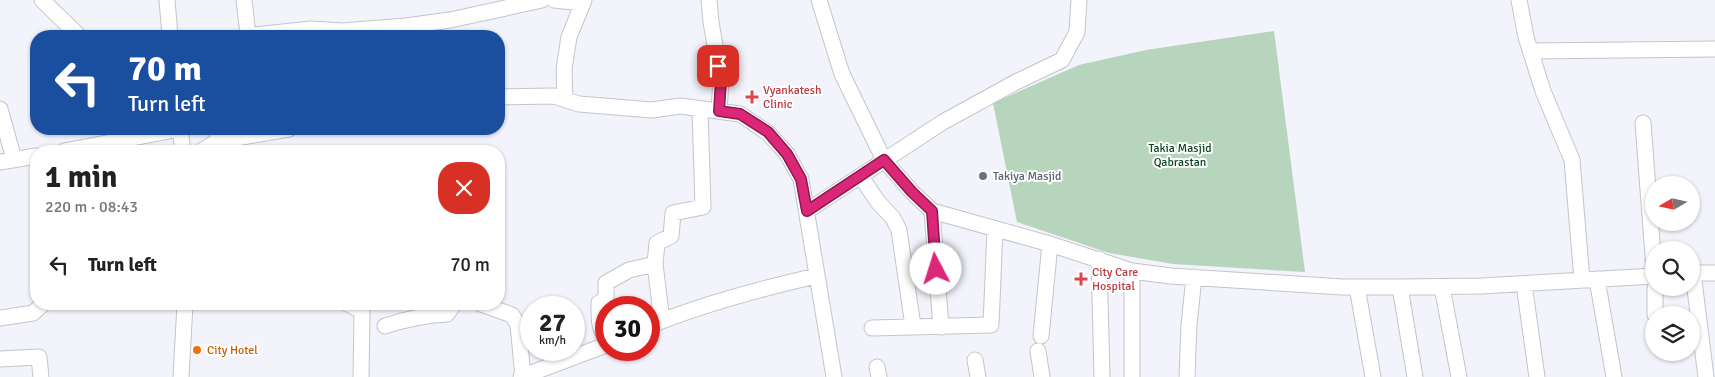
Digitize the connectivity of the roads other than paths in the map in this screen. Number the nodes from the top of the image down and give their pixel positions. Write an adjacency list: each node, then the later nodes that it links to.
1 (42, 0): 11 (street)
2 (167, 0): 12 (street)
3 (244, 0): 13 (street)
4 (542, 0): 14 (street)
5 (554, 0): 10 (street)
6 (710, 0): 21 (street)
7 (818, 0): 29 (street)
8 (1079, 0): 29 (street)
9 (1519, 0): 16 (street)
10 (583, 1): 18 (street)
11 (73, 30)
12 (170, 30)
13 (246, 30)
14 (355, 30)
15 (1715, 49): 16 (street)
16 (1530, 51): 44 (street)
17 (505, 97): 18 (street)
18 (565, 99): 20 (street)
19 (0, 109): 28 (street)
20 (700, 109): 21 (street); 37 (street)
21 (719, 111): 31 (street)
22 (1643, 123): 34 (street)
23 (135, 135): 25 (street)
24 (217, 135): 26 (street)
25 (91, 145)
26 (207, 145)
27 (30, 157): 28 (street)
28 (7, 160)
29 (884, 160): 30 (street); 32 (street)
30 (861, 177): 31 (street); 60 (street)
31 (807, 211): 41 (street)
32 (932, 211): 33 (street); 61 (street)
33 (995, 229): 35 (street); 61 (street)
34 (1652, 241)
35 (1050, 244): 36 (street); 63 (street)
36 (1099, 259): 38 (street); 75 (street)
37 (655, 264): 49 (street); 50 (street)
38 (1132, 271): 43 (street); 76 (street)
39 (1700, 273): 40 (street)
40 (1715, 273)
41 (816, 276): 58 (street); 72 (street)
42 (1645, 277): 44 (street)
43 (1194, 278): 46 (street); 77 (street)
44 (1590, 280): 45 (street); 82 (street)
45 (1524, 284): 48 (street); 81 (street)
46 (1357, 287): 47 (street); 78 (street)
47 (1400, 287): 48 (street); 79 (street)
48 (1442, 287): 80 (street)
49 (606, 296)
50 (655, 296)
51 (1695, 296): 83 (street)
52 (36, 310): 57 (street)
53 (185, 310): 69 (street)
54 (360, 310): 70 (street)
55 (450, 310): 59 (street)
56 (500, 310): 71 (street)
57 (0, 318)
58 (660, 322)
59 (385, 326)
60 (913, 326): 61 (street); 62 (street)
61 (942, 326)
62 (872, 328)
63 (1041, 336)
64 (595, 350): 71 (street)
65 (1038, 351): 74 (street)
66 (0, 360): 68 (street)
67 (975, 360): 73 (street)
68 (41, 377)
69 (181, 377)
70 (361, 377)
71 (522, 377)
72 (834, 377)
73 (978, 377)
74 (1042, 377)
75 (1102, 377)
76 (1132, 377)
77 (1187, 377)
78 (1373, 377)
79 (1415, 377)
80 (1459, 377)
81 (1537, 377)
82 (1614, 377)
83 (1706, 377)

